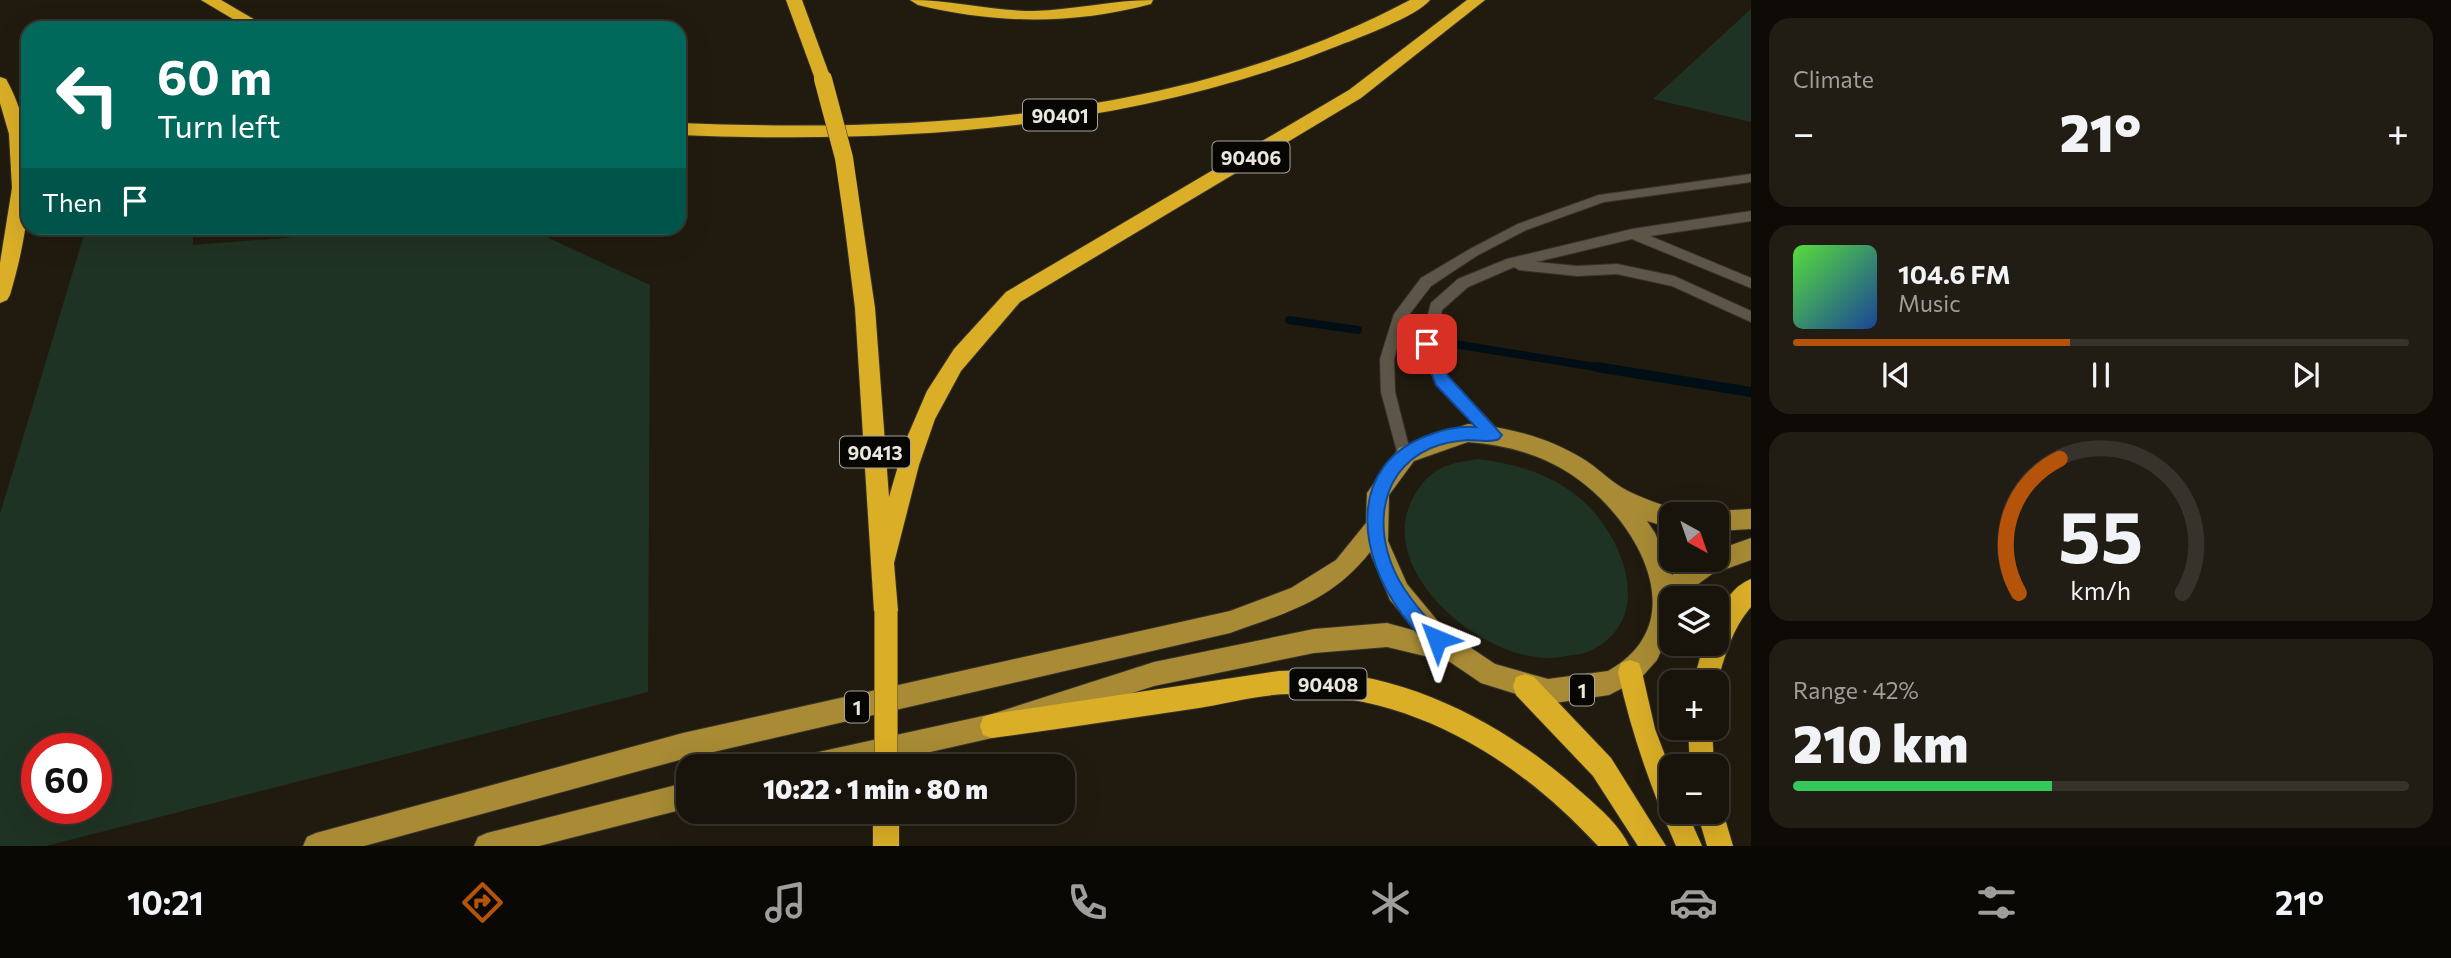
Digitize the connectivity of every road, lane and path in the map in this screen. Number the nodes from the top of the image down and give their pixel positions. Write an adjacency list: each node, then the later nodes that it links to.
1 (209, 0): 7 (highway)
2 (794, 0): 25 (highway, 90413, bridge)
3 (918, 0): 4 (highway)
4 (1145, 0)
5 (1422, 0): 9 (highway, 90401)
6 (1477, 0): 25 (highway, 90406)
7 (248, 21)
8 (0, 83): 15 (highway)
9 (686, 128)
10 (1751, 178): 18 (lane)
11 (1751, 216): 12 (lane)
12 (1632, 234): 13 (lane); 14 (lane)
13 (1507, 264): 16 (lane); 17 (lane)
14 (1751, 283)
15 (0, 295)
16 (1751, 317)
17 (1494, 435): 18 (main road, 1); 19 (main road, 1)
18 (1404, 455): 23 (main road, 1)
19 (1605, 488): 20 (main road, 1); 26 (main road, 1)
20 (1659, 515)
21 (1751, 519): 22 (main road)
22 (1729, 520)
23 (1375, 529): 31 (main road, 1); 42 (main road, 1)
24 (1751, 549): 27 (main road)
25 (884, 561): 36 (highway, bridge)
26 (1662, 586)
27 (1676, 586)
28 (1751, 590): 29 (highway)
29 (1729, 618)
30 (1659, 632): 32 (main road, 1)
31 (1453, 652): 33 (main road, 1); 34 (main road, 1)
32 (1630, 672): 33 (main road, 1); 37 (highway)
33 (1525, 686): 46 (highway)
34 (992, 726): 35 (main road, 1); 45 (highway, 90408)
35 (867, 754)
36 (886, 754)
37 (1659, 772)
38 (676, 798): 43 (main road)
39 (886, 824): 44 (highway)
40 (1679, 824): 47 (highway)
41 (1714, 824): 48 (highway)
42 (316, 846)
43 (487, 846)
44 (886, 846)
45 (1616, 846)
46 (1653, 846)
47 (1689, 846)
48 (1720, 846)

